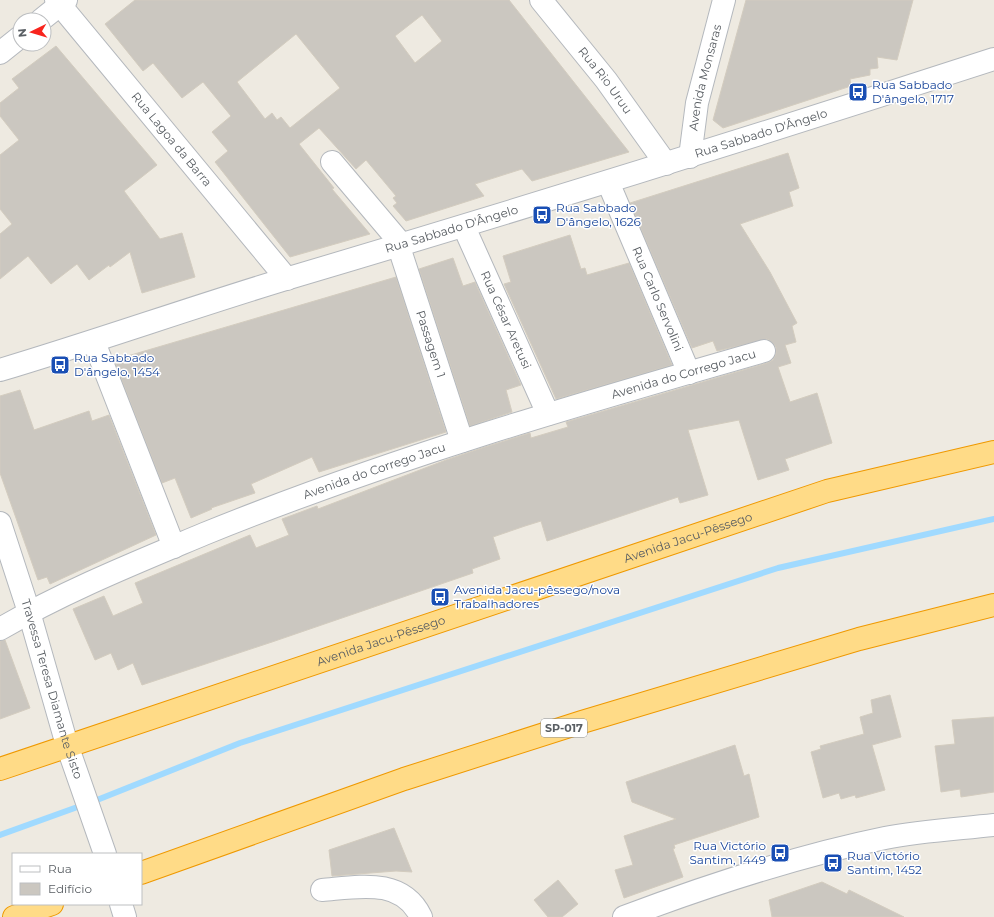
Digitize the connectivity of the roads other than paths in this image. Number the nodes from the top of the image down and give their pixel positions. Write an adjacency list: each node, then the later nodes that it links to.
1 (541, 0): 10 (street, Rua Rio Uruu)
2 (724, 0): 8 (street, Avenida Monsaras)
3 (61, 2): 4 (street); 14 (street, Rua Lagoa da Barra)
4 (50, 12)
5 (12, 44): 6 (street)
6 (0, 54)
7 (994, 59): 8 (street, Rua Sabbado D'Ângelo)
8 (690, 157): 10 (street, Rua Sabbado D'Ângelo)
9 (332, 162): 13 (street)
10 (666, 164): 11 (street, Rua Sabbado D'Ângelo)
11 (608, 182): 12 (street, Rua Sabbado D'Ângelo); 18 (street, Rua Carlo Servolini)
12 (464, 226): 13 (street, Rua Sabbado D'Ângelo); 19 (street, Rua César Aretusi)
13 (401, 246): 14 (street, Rua Sabbado D'Ângelo); 20 (street, Passagem 1)
14 (287, 279): 15 (street, Rua Sabbado D'Ângelo)
15 (94, 342): 17 (street, Rua Sabbado D'Ângelo); 23 (street)
16 (764, 351): 18 (street, Avenida do Corrego Jacu)
17 (0, 370)
18 (689, 373): 19 (street, Avenida do Corrego Jacu)
19 (548, 414): 20 (street, Avenida do Corrego Jacu)
20 (462, 441): 23 (street, Avenida do Corrego Jacu)
21 (994, 452): 27 (highway, Avenida Jacu-Pêssego)
22 (0, 523): 25 (street, Travessa Teresa Diamante Sisto)
23 (174, 547): 25 (street, Avenida do Corrego Jacu)
24 (994, 605): 31 (highway, SP-017)
25 (29, 612): 26 (street, Avenida do Corrego Jacu); 27 (street, Travessa Teresa Diamante Sisto)
26 (0, 629)
27 (67, 745): 28 (highway, Avenida Jacu-Pêssego); 30 (street, Travessa Teresa Diamante Sisto)
28 (0, 769)
29 (994, 825): 38 (street)
30 (104, 853)
31 (142, 873)
32 (322, 890): 37 (street)
33 (49, 905): 35 (highway)
34 (121, 905): 36 (street)
35 (14, 917)
36 (125, 917)
37 (421, 917)
38 (624, 917)

